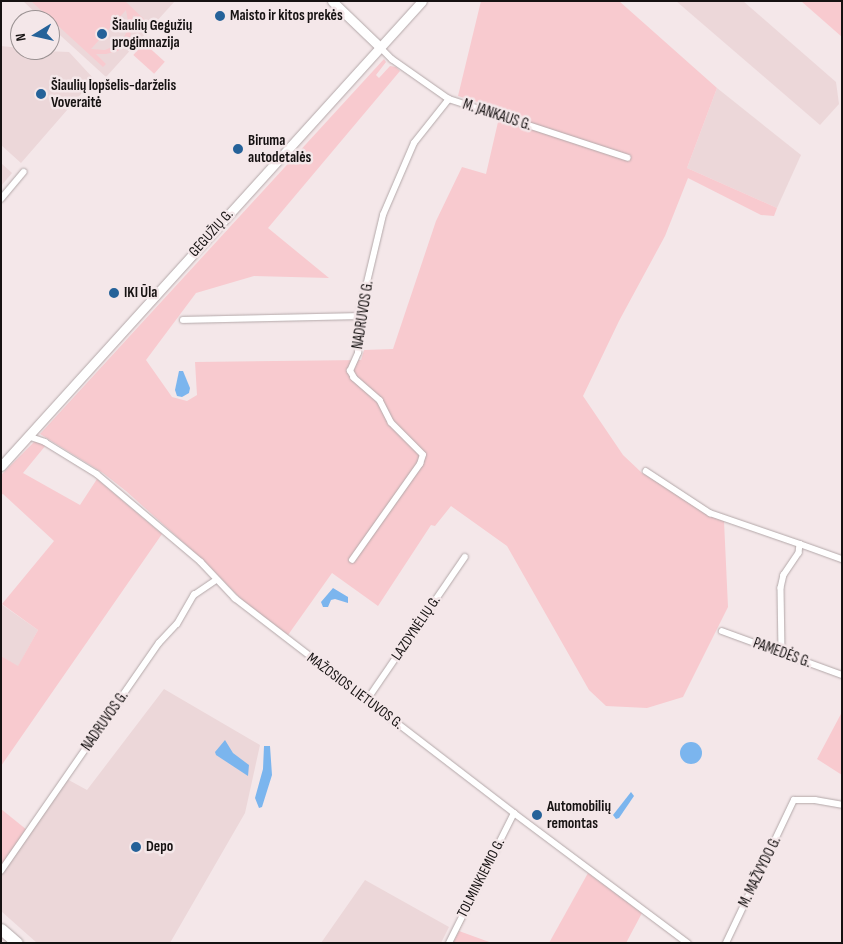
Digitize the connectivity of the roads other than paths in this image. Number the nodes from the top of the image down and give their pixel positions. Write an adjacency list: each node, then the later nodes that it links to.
1 (332, 1): 3 (main road)
2 (422, 1): 3 (main road, GEGUŽIŲ G.)
3 (380, 46): 4 (street, M. JANKAUS G.); 10 (main road, GEGUŽIŲ G.)
4 (449, 99): 5 (street, M. JANKAUS G.); 8 (street, NADRUVOS G.)
5 (628, 158)
6 (24, 172): 7 (street)
7 (1, 199)
8 (360, 316): 9 (street); 16 (street, NADRUVOS G.)
9 (183, 320)
10 (28, 436): 11 (main road, GEGUŽIŲ G.); 17 (street, MAŽOSIOS LIETUVOS G.)
11 (1, 466)
12 (646, 471): 13 (street)
13 (800, 544): 15 (street); 19 (street)
14 (464, 557): 21 (street, LAZDYNĖLIŲ G.)
15 (842, 559)
16 (352, 560)
17 (216, 580): 21 (street, MAŽOSIOS LIETUVOS G.); 24 (street, NADRUVOS G.)
18 (722, 631): 19 (street, PAMEDĖS G.)
19 (782, 652): 20 (street, PAMEDĖS G.)
20 (842, 675)
21 (367, 700): 23 (street, MAŽOSIOS LIETUVOS G.)
22 (842, 806): 29 (street, M. MAŽVYDO G.)
23 (514, 813): 27 (street, TOLMINKIEMIO G.); 28 (street, MAŽOSIOS LIETUVOS G.)
24 (1, 871)
25 (1, 929): 26 (highway)
26 (17, 943)
27 (449, 943)
28 (688, 943)
29 (726, 943)

